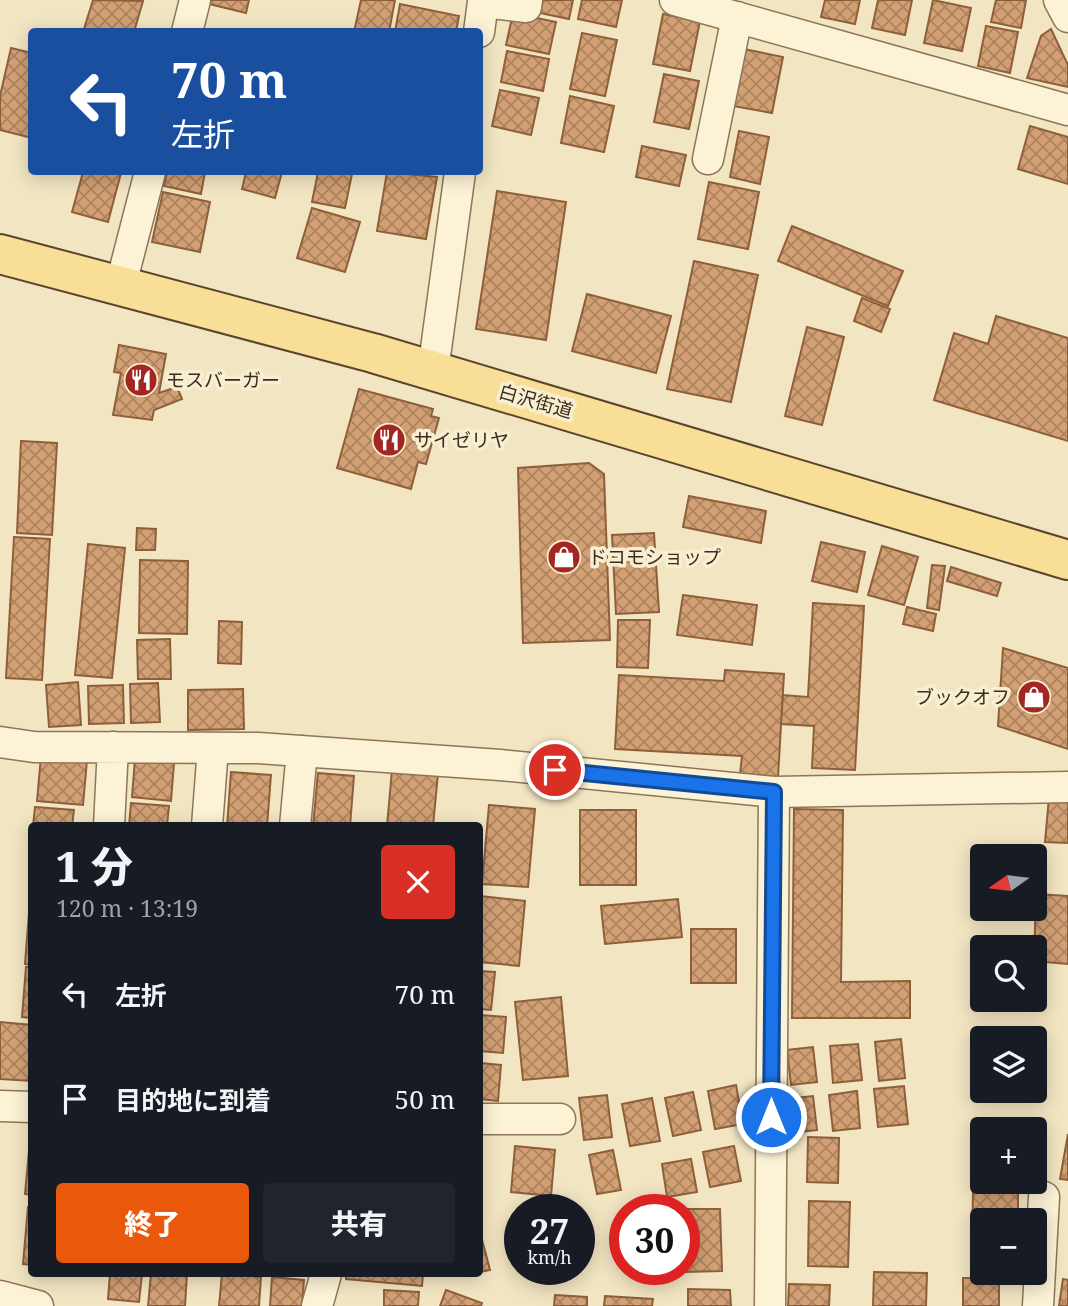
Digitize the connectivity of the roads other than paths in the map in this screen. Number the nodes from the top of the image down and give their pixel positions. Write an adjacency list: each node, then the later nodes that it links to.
1 (195, 0): 7 (street)
2 (527, 0): 8 (street)
3 (675, 0): 6 (street)
4 (1059, 0): 5 (street)
5 (1068, 17)
6 (737, 18): 9 (street); 10 (street)
7 (188, 28)
8 (480, 28)
9 (1068, 110)
10 (708, 159)
11 (149, 175): 14 (street)
12 (460, 175): 15 (street)
13 (0, 254): 14 (main road, 白沢街道)
14 (121, 284): 15 (main road, 白沢街道)
15 (433, 371): 16 (main road, 白沢街道)
16 (1068, 560)
17 (0, 742): 18 (street)
18 (113, 747): 19 (street); 23 (street)
19 (214, 748): 20 (street); 24 (street)
20 (302, 751): 22 (street); 25 (street)
21 (1068, 787): 22 (street)
22 (774, 792): 35 (street)
23 (109, 822)
24 (207, 822)
25 (295, 822)
26 (0, 1106): 27 (street)
27 (28, 1107)
28 (483, 1119): 29 (street)
29 (560, 1119)
30 (1044, 1197): 36 (street)
31 (325, 1277): 34 (street)
32 (0, 1296): 33 (street)
33 (38, 1306)
34 (317, 1306)
35 (770, 1306)
36 (1038, 1306)

